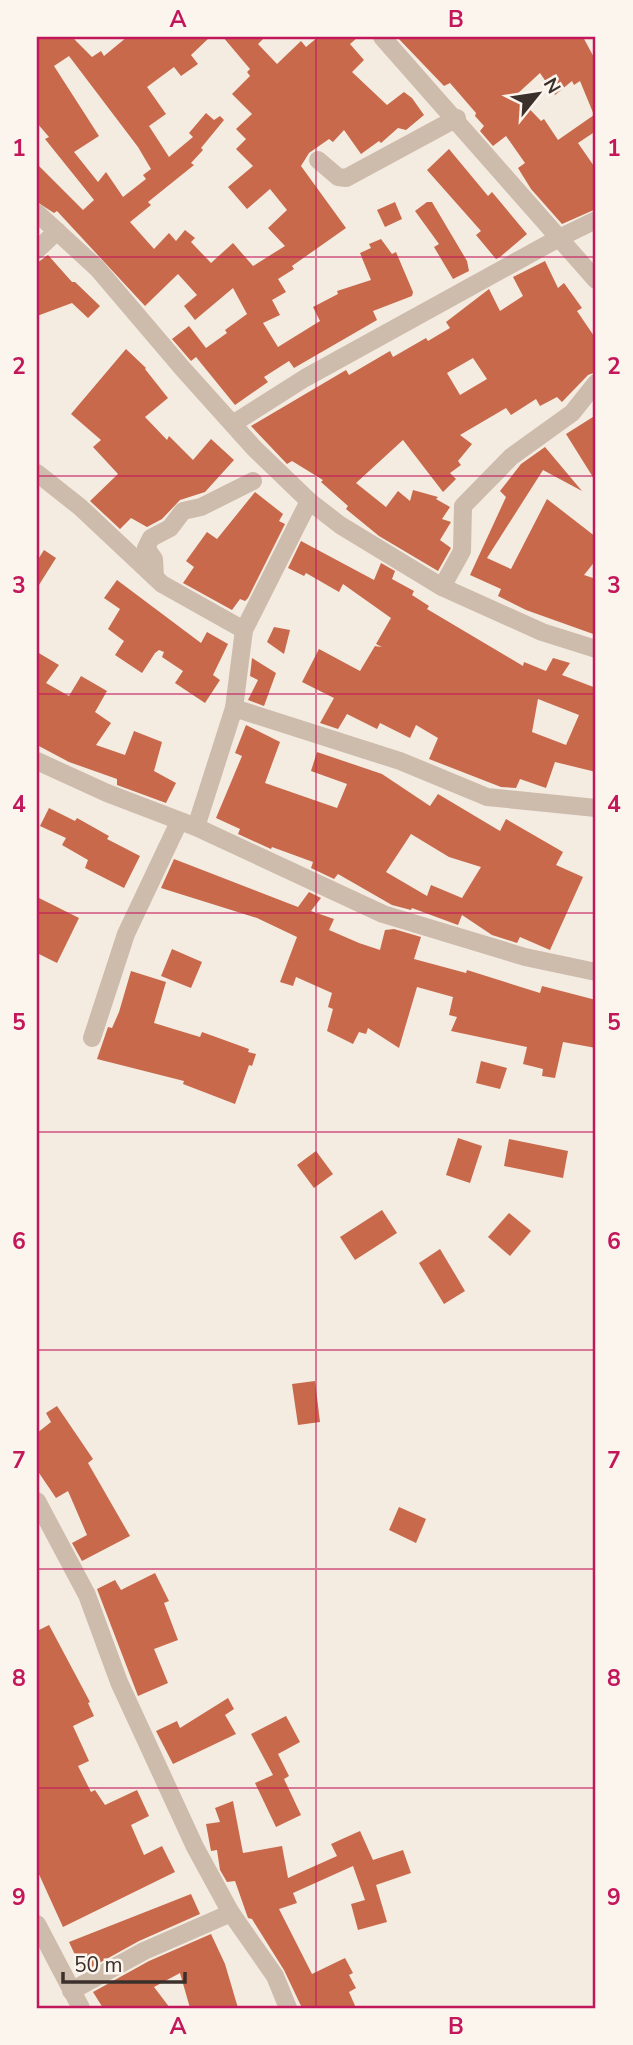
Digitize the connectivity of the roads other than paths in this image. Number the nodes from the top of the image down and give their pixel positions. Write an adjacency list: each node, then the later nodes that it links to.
1 (382, 37): 2 (street)
2 (457, 118): 3 (street); 7 (street)
3 (318, 160)
4 (37, 213): 6 (street)
5 (596, 220): 7 (street)
6 (57, 231): 8 (street); 11 (street)
7 (559, 238): 9 (street); 11 (street)
8 (37, 250)
9 (596, 280)
10 (596, 383): 16 (street)
11 (234, 423): 14 (street)
12 (37, 473): 15 (street)
13 (253, 481): 15 (street)
14 (309, 500): 16 (street); 17 (street)
15 (155, 577): 17 (street)
16 (442, 587): 18 (street)
17 (244, 630): 19 (street)
18 (596, 649)
19 (234, 708): 21 (street); 22 (street)
20 (37, 761): 22 (street)
21 (596, 808)
22 (187, 824): 23 (street); 24 (street)
23 (596, 972)
24 (92, 1038)
25 (37, 1501): 26 (street)
26 (231, 1913): 28 (street); 30 (street)
27 (37, 1924): 28 (street)
28 (71, 1991): 29 (street)
29 (81, 2008)
30 (288, 2008)

